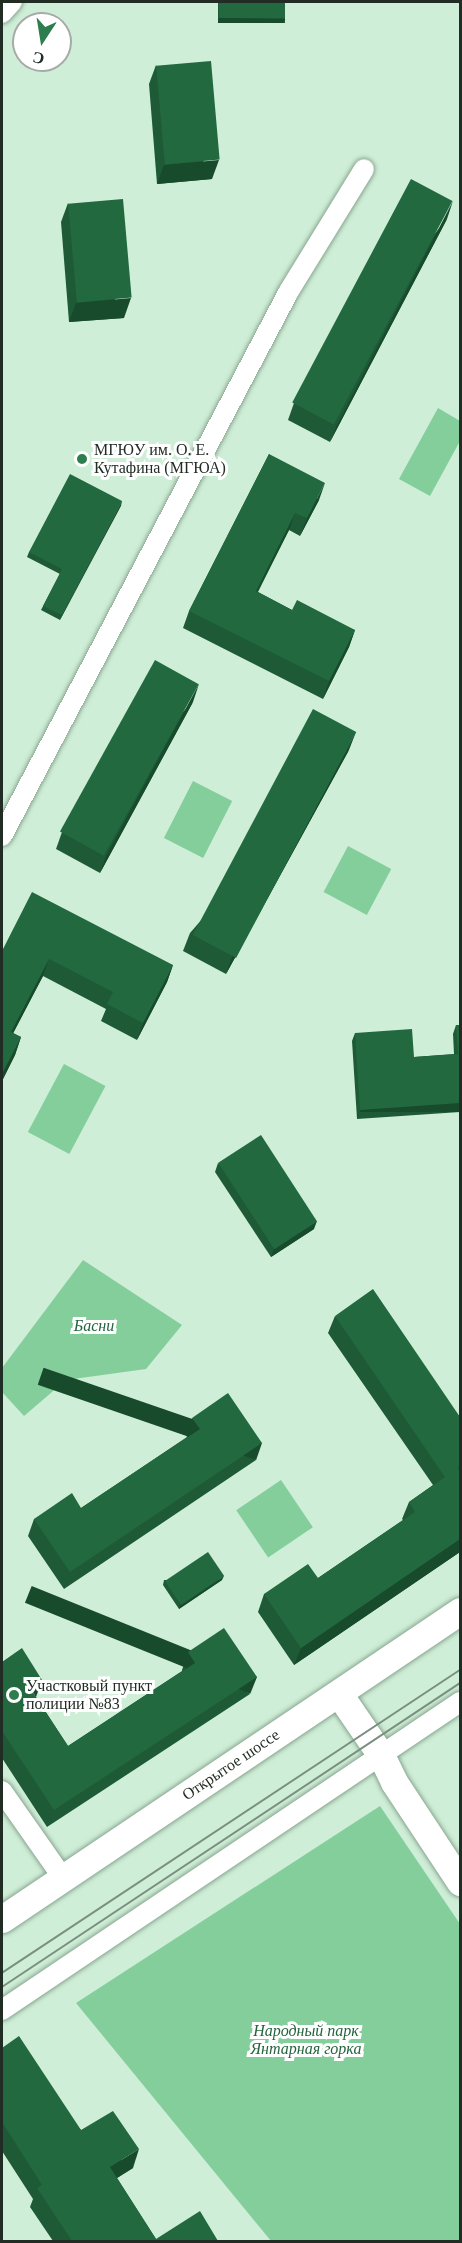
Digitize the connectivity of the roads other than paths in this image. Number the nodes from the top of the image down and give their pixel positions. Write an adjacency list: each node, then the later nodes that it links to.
1 (12, 2): 2 (street)
2 (2, 13)
3 (364, 169): 4 (street)
4 (2, 836)
5 (460, 1611): 6 (main road, Открытое шоссе)
6 (339, 1694): 8 (main road); 10 (main road, Открытое шоссе)
7 (460, 1702): 8 (street)
8 (381, 1755): 11 (main road); 13 (street)
9 (2, 1791): 10 (street)
10 (63, 1878): 12 (main road, Открытое шоссе)
11 (460, 1882)
12 (2, 1919)
13 (2, 2010)

